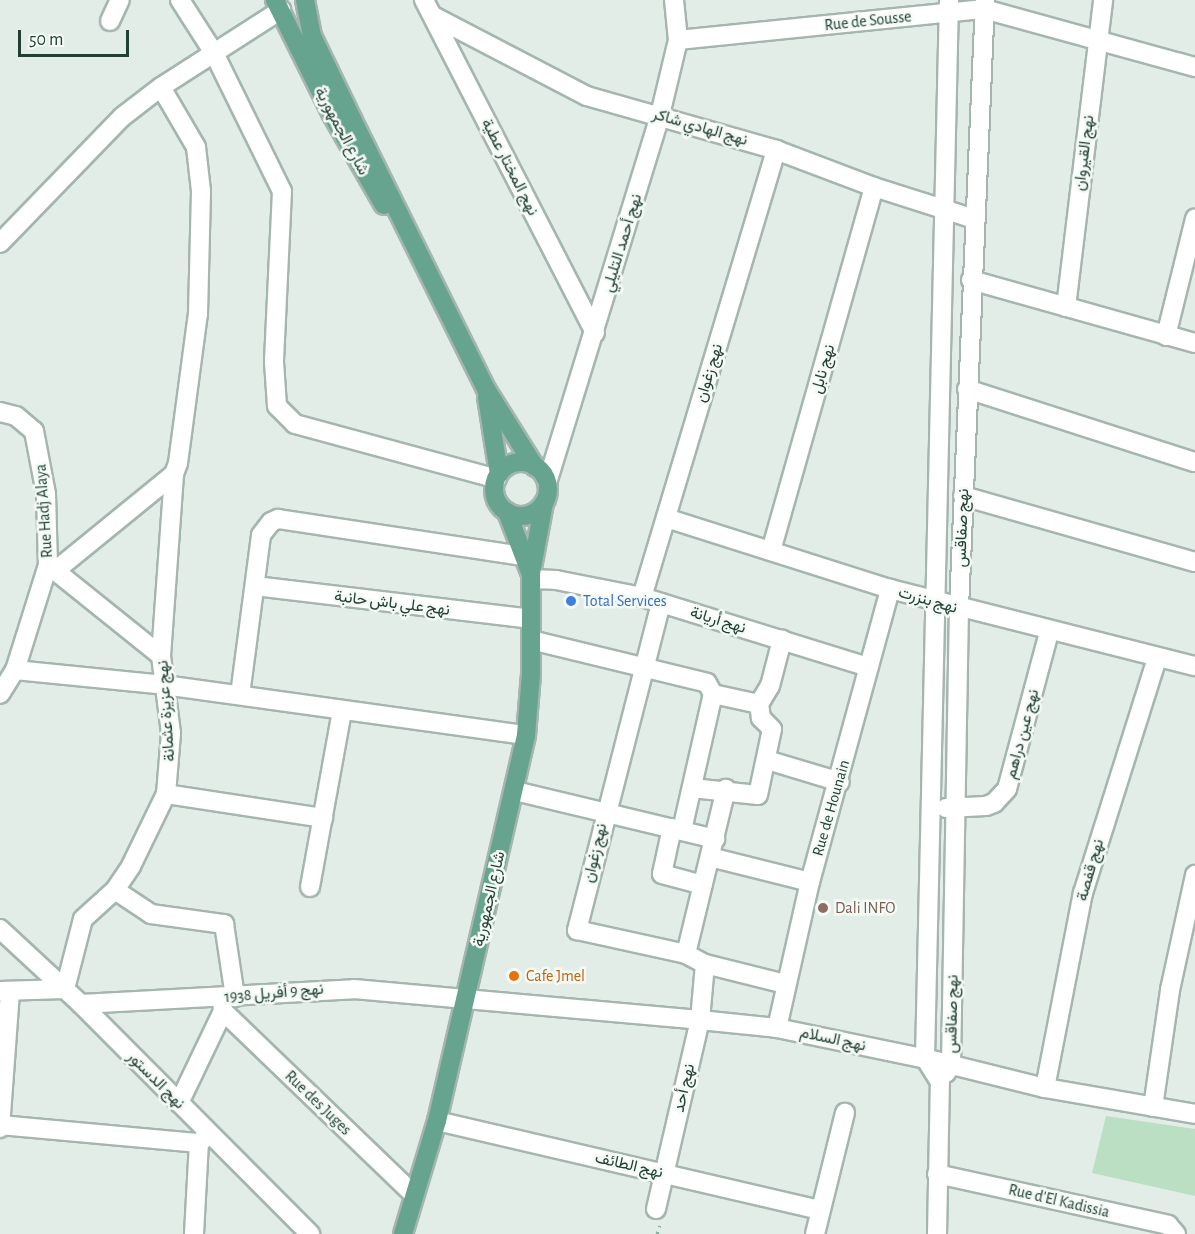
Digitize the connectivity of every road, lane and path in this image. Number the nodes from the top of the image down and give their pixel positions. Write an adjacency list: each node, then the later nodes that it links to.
1 (120, 0): 11 (street)
2 (180, 0): 14 (street)
3 (305, 0): 24 (main road)
4 (424, 0): 10 (street, نهج المختار عطية)
5 (674, 0): 12 (street, نهج أحمد التليلي)
6 (1103, 0): 13 (street, نهج القيروان)
7 (984, 4): 9 (street, Rue de Sousse); 13 (street, Rue de Sousse); 21 (street, نهج صفاقس)
8 (278, 5): 14 (street); 24 (main road, شارع الجمهورية)
9 (949, 7): 12 (street, Rue de Sousse); 20 (street, نهج صفاقس)
10 (435, 17): 17 (street, نهج الهادي شاكر); 28 (street, نهج المختار عطية)
11 (110, 21)
12 (678, 39): 17 (street, نهج أحمد التليلي)
13 (1100, 39): 15 (street, Rue de Sousse); 27 (street, نهج القيروان)
14 (214, 53): 16 (street); 37 (street)
15 (1195, 67)
16 (161, 87): 23 (street); 36 (street, نهج عزيزة عثمانة)
17 (660, 115): 18 (street, نهج الهادي شاكر); 28 (street, نهج أحمد التليلي)
18 (776, 150): 19 (street, نهج الهادي شاكر); 42 (street, نهج زغوان)
19 (874, 187): 20 (street, نهج الهادي شاكر); 43 (street, نهج نابل)
20 (946, 210): 21 (street, نهج الهادي شاكر); 50 (street, نهج صفاقس)
21 (974, 219): 26 (street, نهج صفاقس)
22 (1195, 219): 25 (street)
23 (0, 243)
24 (420, 255): 31 (main road)
25 (1190, 269): 29 (street)
26 (971, 280): 27 (street); 32 (street, نهج صفاقس)
27 (1066, 307): 29 (street)
28 (596, 333): 38 (street, نهج أحمد التليلي)
29 (1166, 336): 30 (street)
30 (1195, 343)
31 (486, 389): 35 (main road); 37 (main road)
32 (967, 389): 34 (street); 39 (street, نهج صفاقس)
33 (0, 412): 45 (street, Rue Hadj Alaya)
34 (1195, 462)
35 (535, 466): 37 (main road); 38 (main road)
36 (174, 474): 45 (street); 57 (street, نهج عزيزة عثمانة)
37 (498, 477): 41 (main road)
38 (547, 483): 40 (main road)
39 (963, 496): 44 (street); 52 (street, نهج صفاقس)
40 (544, 503): 41 (main road); 46 (main road)
41 (507, 512): 46 (main road)
42 (666, 518): 43 (street, نهج بنزرت); 49 (street, نهج زغوان)
43 (771, 551): 48 (street, نهج بنزرت)
44 (1195, 562)
45 (52, 568): 57 (street); 62 (street, Rue Hadj Alaya)
46 (528, 569): 47 (street, نهج أريانة); 49 (street, نهج أريانة); 53 (main road, شارع الجمهورية)
47 (255, 586): 53 (street, نهج علي باش حانبة); 66 (street)
48 (890, 589): 50 (street, نهج بنزرت); 60 (street, Rue de Hounain)
49 (642, 597): 51 (street, نهج أريانة)
50 (933, 600): 52 (street, نهج بنزرت); 76 (street, نهج صفاقس)
51 (661, 603): 56 (street, نهج أريانة); 61 (street, نهج زغوان)
52 (959, 608): 54 (street, نهج بنزرت); 77 (street, نهج صفاقس)
53 (530, 620): 55 (main road, شارع الجمهورية)
54 (1050, 632): 58 (street, نهج بنزرت); 77 (street, نهج عين دراهم)
55 (531, 640): 61 (street); 69 (main road, شارع الجمهورية)
56 (782, 640): 60 (street, نهج أريانة); 67 (street)
57 (161, 656): 63 (street, نهج عزيزة عثمانة)
58 (1156, 658): 59 (street, نهج بنزرت); 102 (street, نهج قفصة)
59 (1195, 666)
60 (868, 667): 71 (street, Rue de Hounain)
61 (645, 668): 65 (street); 78 (street, نهج زغوان)
62 (15, 670): 63 (street); 64 (street, Rue Hadj Alaya)
63 (164, 684): 66 (street); 75 (street, نهج عزيزة عثمانة)
64 (0, 694)
65 (713, 694): 67 (street); 72 (street)
66 (240, 695): 68 (street)
67 (759, 704): 70 (street)
68 (342, 711): 69 (street); 79 (street)
69 (526, 735): 74 (main road, شارع الجمهورية)
70 (767, 759): 71 (street); 73 (street)
71 (840, 782): 84 (street, Rue de Hounain)
72 (692, 788): 73 (street); 80 (street)
73 (726, 789): 81 (street)
74 (515, 791): 78 (street); 94 (main road, شارع الجمهورية)
75 (166, 794): 79 (street); 87 (street, نهج عزيزة عثمانة)
76 (930, 808): 77 (street, نهج عين دراهم); 99 (street, نهج صفاقس)
77 (956, 808): 100 (street, نهج صفاقس)
78 (605, 811): 80 (street); 89 (street, نهج زغوان)
79 (323, 818): 86 (street)
80 (677, 829): 81 (street); 85 (street)
81 (715, 839): 82 (street)
82 (710, 857): 84 (street); 85 (street)
83 (1195, 875): 104 (street)
84 (810, 882): 91 (street, Rue de Hounain)
85 (703, 885): 89 (street)
86 (310, 887)
87 (115, 890): 92 (street, نهج عزيزة عثمانة); 95 (street)
88 (0, 929): 92 (street, نهج الدستور)
89 (686, 954): 90 (street)
90 (705, 964): 91 (street); 97 (street, نهج أحد)
91 (785, 984): 98 (street, Rue de Hounain)
92 (65, 989): 93 (street); 96 (street, نهج الدستور)
93 (5, 991): 108 (street)
94 (466, 1000): 95 (street, نهج 9 أفريل 1938); 97 (street, نهج السلام); 107 (main road, شارع الجمهورية)
95 (227, 1002): 96 (street, نهج 9 أفريل 1938); 103 (street); 112 (street, Rue des Juges)
96 (81, 1004): 103 (street, نهج الدستور)
97 (700, 1020): 98 (street, نهج السلام); 110 (street, نهج أحد)
98 (777, 1028): 99 (street, نهج السلام)
99 (925, 1058): 100 (street, نهج السلام); 101 (street, نهج صفاقس)
100 (951, 1065): 101 (street, نهج صفاقس); 102 (street, نهج السلام)
101 (940, 1082): 111 (street)
102 (1045, 1088): 104 (street, نهج السلام)
103 (179, 1102): 109 (street, نهج الدستور)
104 (1153, 1107): 106 (street, نهج السلام)
105 (845, 1113): 114 (street)
106 (1195, 1114)
107 (437, 1121): 110 (street, نهج الطائف); 112 (main road, شارع الجمهورية)
108 (0, 1126): 109 (street)
109 (203, 1139): 116 (street); 117 (street, نهج الدستور)
110 (665, 1173): 113 (street, نهج أحد); 114 (street, نهج الطائف)
111 (938, 1174): 119 (street); 120 (street, Rue d'El Kadissia)
112 (414, 1196): 115 (main road, شارع الجمهورية)
113 (656, 1209)
114 (820, 1210): 118 (street)
115 (407, 1229)
116 (194, 1234)
117 (310, 1234)
118 (814, 1234)
119 (937, 1234)
120 (1176, 1234)

